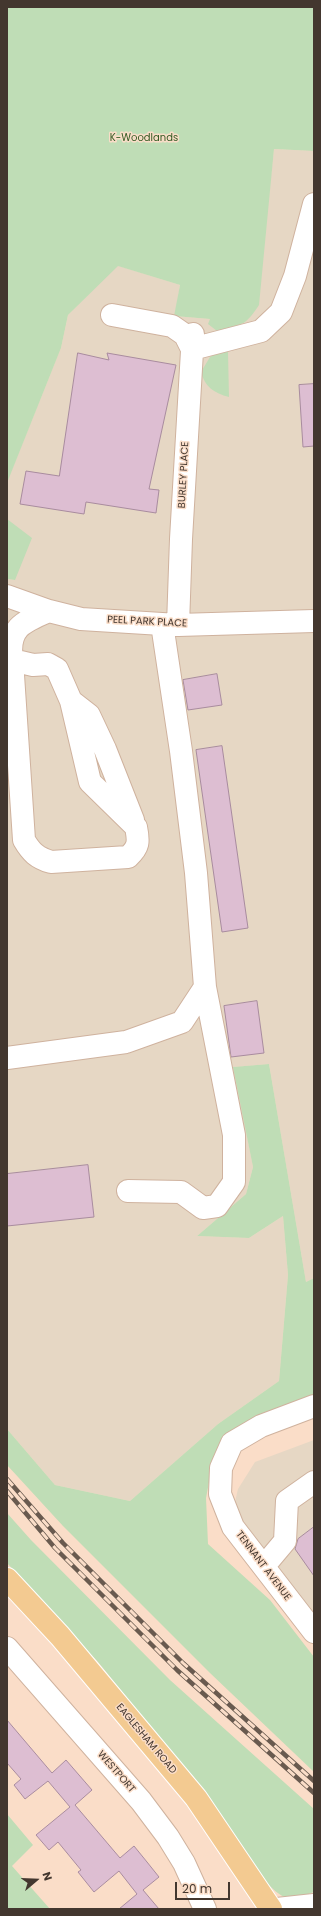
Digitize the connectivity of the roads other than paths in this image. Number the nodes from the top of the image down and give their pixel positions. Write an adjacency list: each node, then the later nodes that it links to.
1 (314, 204): 4 (street)
2 (112, 315): 4 (street)
3 (194, 324): 4 (street, BURLEY PLACE)
4 (192, 349): 8 (street, BURLEY PLACE)
5 (7, 596): 6 (street, PEEL PARK PLACE)
6 (49, 611): 8 (street, PEEL PARK PLACE); 9 (street)
7 (314, 620): 8 (street, PEEL PARK PLACE)
8 (170, 624): 10 (street, BURLEY PLACE)
9 (12, 660): 9 (street)
10 (205, 987): 11 (street); 12 (street, BURLEY PLACE)
11 (7, 1058)
12 (128, 1191)
13 (314, 1406): 15 (street, TENNANT AVENUE)
14 (314, 1482): 15 (street)
15 (264, 1566): 17 (street, TENNANT AVENUE)
16 (7, 1579): 21 (main road, EAGLESHAM ROAD)
17 (314, 1632)
18 (8, 1650): 20 (street, WESTPORT)
19 (314, 1904): 22 (street)
20 (205, 1909)
21 (271, 1909)
22 (277, 1909)

